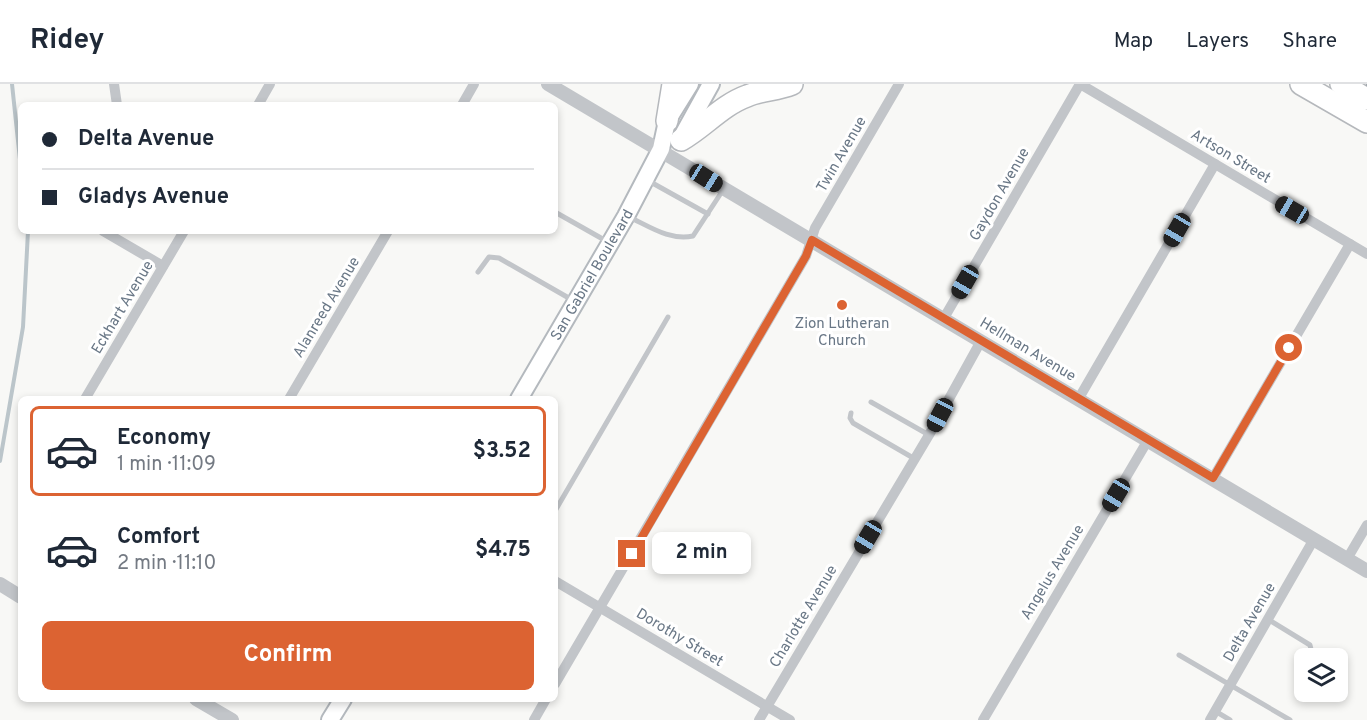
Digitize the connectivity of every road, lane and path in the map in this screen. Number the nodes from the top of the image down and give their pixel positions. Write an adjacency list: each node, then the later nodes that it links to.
1 (114, 84): 14 (street)
2 (270, 84): 15 (street)
3 (474, 84): 16 (street)
4 (673, 84): 17 (highway)
5 (690, 84): 17 (main road, San Gabriel Boulevard)
6 (711, 84): 19 (main road)
7 (792, 84): 19 (highway)
8 (899, 84): 30 (street, Twin Avenue)
9 (1080, 84): 21 (street, Artson Street); 38 (street, Gaydon Avenue)
10 (1300, 84): 18 (highway)
11 (1341, 84): 13 (highway)
12 (553, 85): 20 (street, Hellman Avenue)
13 (1367, 99)
14 (117, 102)
15 (260, 102)
16 (464, 102)
17 (668, 121): 20 (main road, San Gabriel Boulevard)
18 (1367, 122)
19 (681, 140): 20 (main road)
20 (661, 149): 22 (main road, San Gabriel Boulevard); 23 (street, Hellman Avenue)
21 (1215, 164): 32 (street, Artson Street); 43 (street)
22 (646, 179): 25 (lane); 26 (main road, San Gabriel Boulevard)
23 (723, 188): 25 (lane); 30 (street, Hellman Avenue)
24 (558, 214): 31 (lane)
25 (708, 214): 26 (lane)
26 (626, 216): 31 (main road, San Gabriel Boulevard)
27 (108, 234): 34 (street)
28 (182, 234): 34 (street, Eckhart Avenue)
29 (386, 234): 41 (street, Alanreed Avenue)
30 (812, 240): 38 (street, Hellman Avenue); 58 (street, Twin Avenue)
31 (610, 243): 36 (main road, San Gabriel Boulevard)
32 (1350, 244): 33 (street, Artson Street); 49 (street)
33 (1367, 254)
34 (163, 266): 40 (street, Eckhart Avenue)
35 (478, 272): 36 (lane)
36 (575, 302): 42 (main road, San Gabriel Boulevard)
37 (668, 317): 50 (lane)
38 (944, 318): 39 (street, Hellman Avenue)
39 (981, 341): 43 (street, Hellman Avenue); 46 (street, Charlotte Avenue)
40 (87, 396)
41 (291, 396)
42 (521, 396)
43 (1079, 398): 47 (street, Hellman Avenue)
44 (871, 402): 46 (lane)
45 (851, 413): 48 (lane)
46 (929, 435): 48 (street, Charlotte Avenue)
47 (1148, 440): 49 (street, Hellman Avenue); 74 (street, Angelus Avenue)
48 (915, 459): 67 (street, Charlotte Avenue)
49 (1213, 478): 52 (street, Hellman Avenue)
50 (558, 506)
51 (1367, 525): 53 (street)
52 (1314, 539): 53 (street, Hellman Avenue); 59 (street, Delta Avenue)
53 (1347, 559): 54 (street, Hellman Avenue)
54 (1367, 571)
55 (558, 582): 58 (street, Dorothy Street)
56 (0, 584): 57 (street)
57 (18, 595)
58 (600, 607): 62 (street, Twin Avenue); 67 (street, Dorothy Street)
59 (1269, 620): 60 (lane); 63 (street, Delta Avenue)
60 (1311, 648)
61 (1179, 656): 63 (lane)
62 (558, 679)
63 (1231, 684): 68 (street, Delta Avenue); 76 (lane)
64 (201, 702): 69 (street)
65 (341, 702): 70 (main road)
66 (544, 702): 71 (street)
67 (767, 706): 72 (street, Charlotte Avenue); 73 (street, Dorothy Street)
68 (1213, 716): 75 (lane)
69 (232, 720)
70 (330, 720)
71 (534, 720)
72 (759, 720)
73 (790, 720)
74 (982, 720)
75 (1230, 720)
76 (1290, 720)

